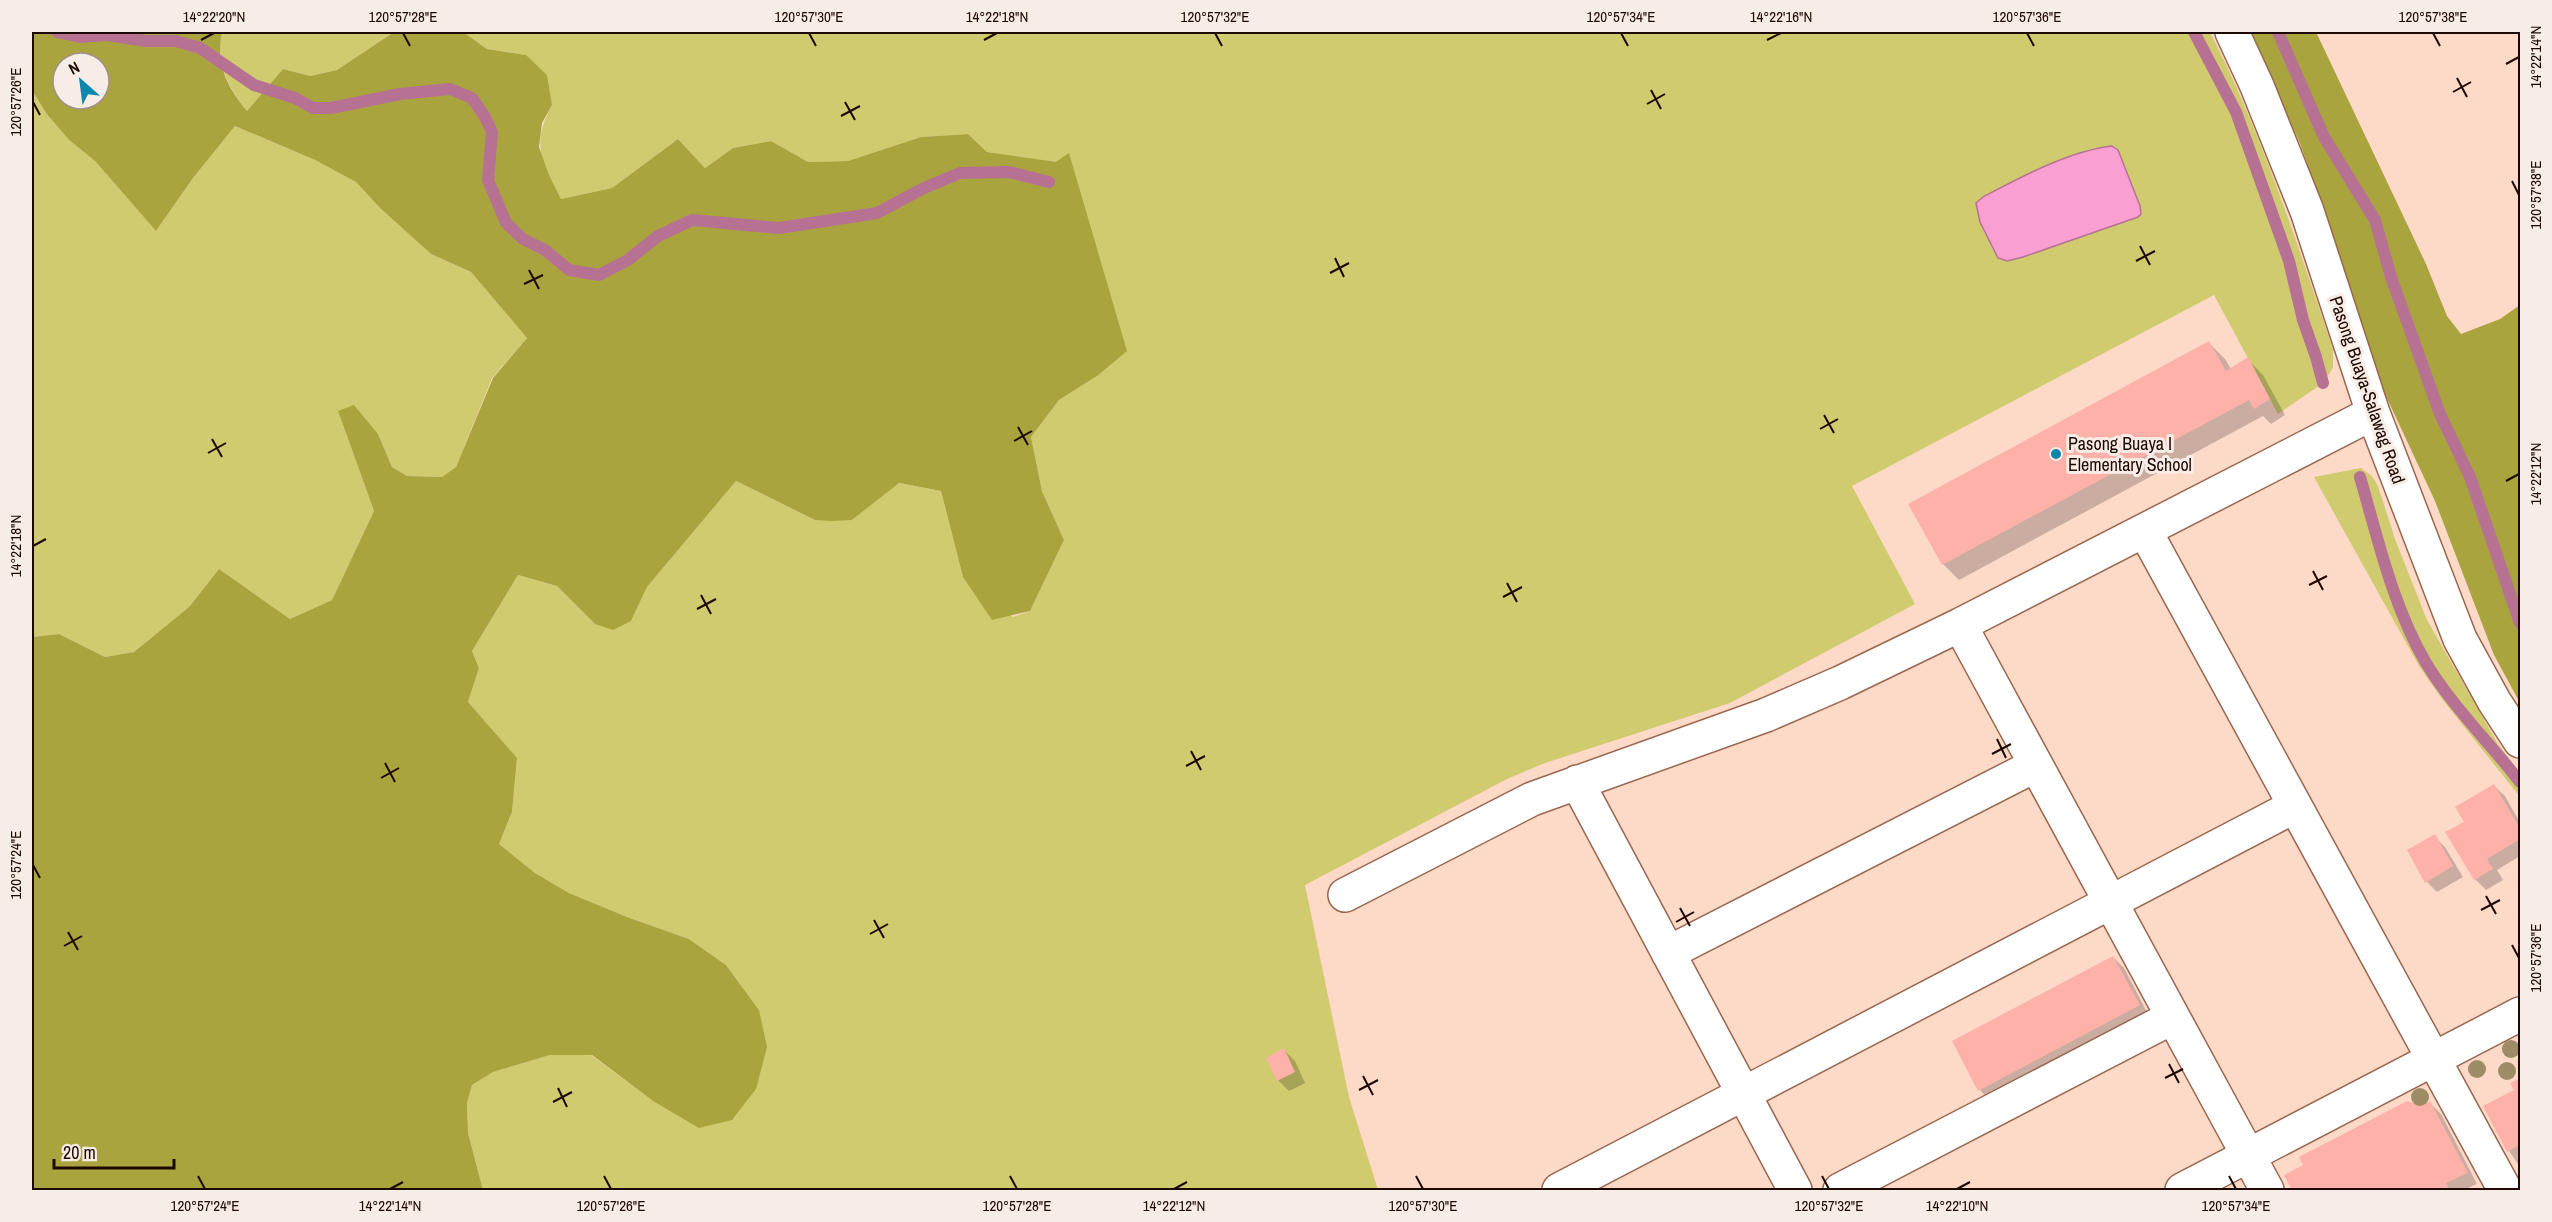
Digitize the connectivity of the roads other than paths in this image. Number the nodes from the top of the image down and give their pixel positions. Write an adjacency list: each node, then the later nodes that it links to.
1 (2232, 32): 2 (street, Pasong Buaya-Salawag Road)
2 (2373, 414): 3 (street); 5 (street, Pasong Buaya-Salawag Road)
3 (2145, 531): 4 (street); 8 (street)
4 (1960, 626): 6 (street); 7 (street)
5 (2520, 741)
6 (2036, 765): 10 (street); 11 (street)
7 (1577, 782): 9 (street); 11 (street)
8 (2295, 806): 10 (street); 14 (street)
9 (1345, 895)
10 (2110, 902): 13 (street); 15 (street)
11 (1668, 953): 15 (street)
12 (2520, 1014): 14 (street)
13 (2173, 1017): 16 (street); 19 (street)
14 (2433, 1059): 16 (street); 22 (street)
15 (1743, 1094): 17 (street); 18 (street)
16 (2248, 1156): 20 (street); 21 (street)
17 (1559, 1191)
18 (1795, 1191)
19 (1840, 1191)
20 (2182, 1191)
21 (2267, 1191)
22 (2505, 1191)

